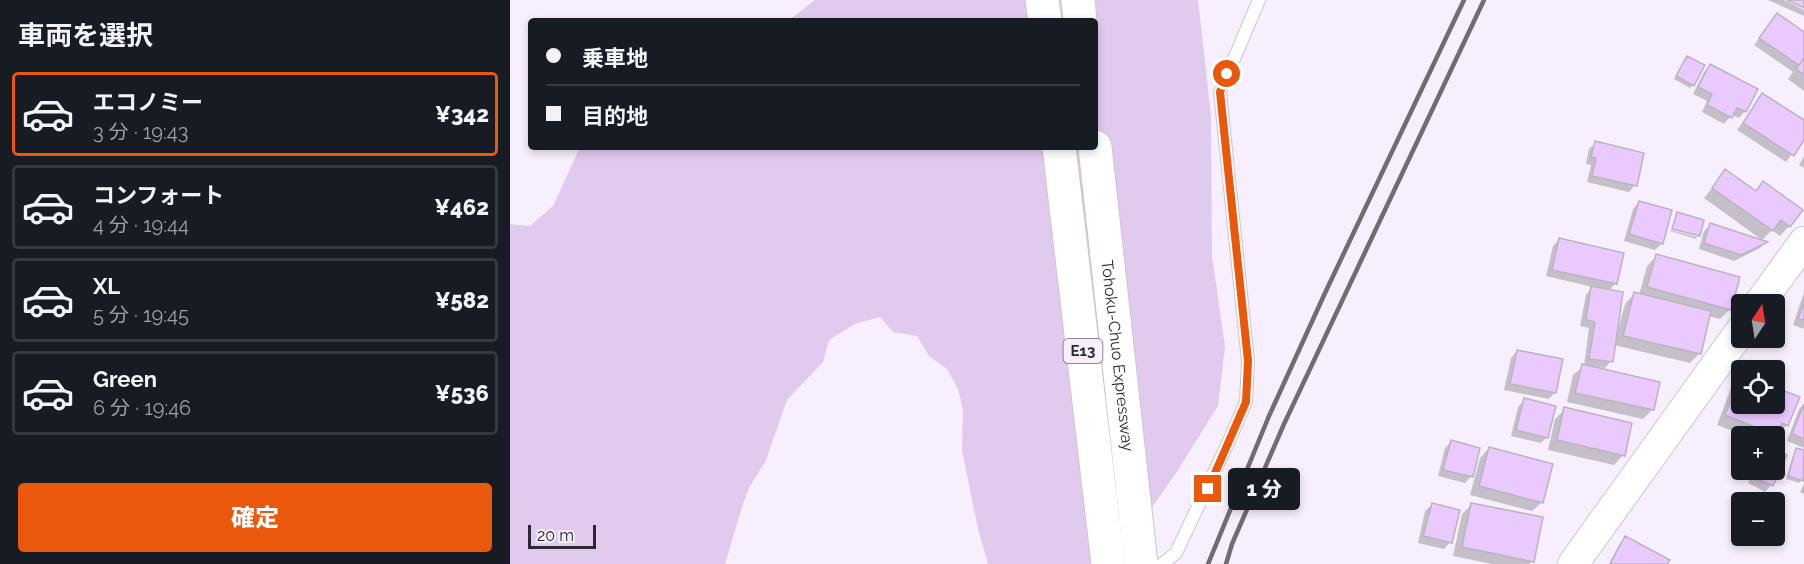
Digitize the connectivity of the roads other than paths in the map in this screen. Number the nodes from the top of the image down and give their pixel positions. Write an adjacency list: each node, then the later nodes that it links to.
1 (1042, 0): 4 (highway)
2 (1078, 0): 5 (highway)
3 (1259, 0): 12 (lane)
4 (1045, 18)
5 (1080, 18)
6 (1059, 150): 11 (highway, Tohoku-Chuo Expressway / E13)
7 (1095, 150): 12 (highway, Tohoku-Chuo Expressway / E13)
8 (1804, 242): 9 (street)
9 (1766, 294)
10 (1731, 344): 13 (street)
11 (1107, 559)
12 (1147, 559)
13 (1573, 564)

